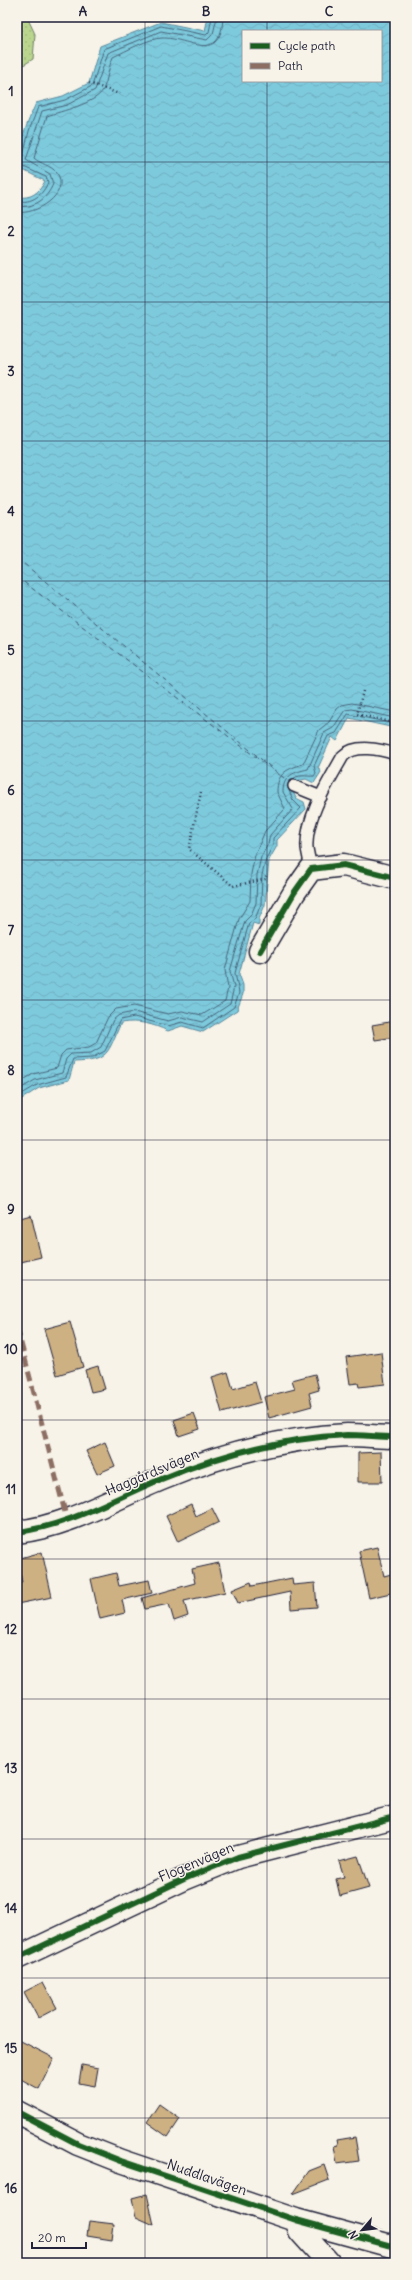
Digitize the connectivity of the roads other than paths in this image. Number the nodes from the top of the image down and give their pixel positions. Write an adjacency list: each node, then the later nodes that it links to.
1 (395, 754): 3 (lane)
2 (294, 786): 3 (lane)
3 (320, 797): 4 (lane)
4 (311, 869): 5 (street); 6 (street)
5 (395, 878)
6 (260, 951)
7 (395, 1437): 8 (street, Haggårdsvägen)
8 (17, 1532)
9 (395, 1817): 10 (street, Flogenvägen)
10 (17, 1958)
11 (17, 2112): 12 (street, Nuddlavägen)
12 (296, 2220): 13 (street, Nuddlavägen); 14 (street)
13 (395, 2247)
14 (329, 2263)

